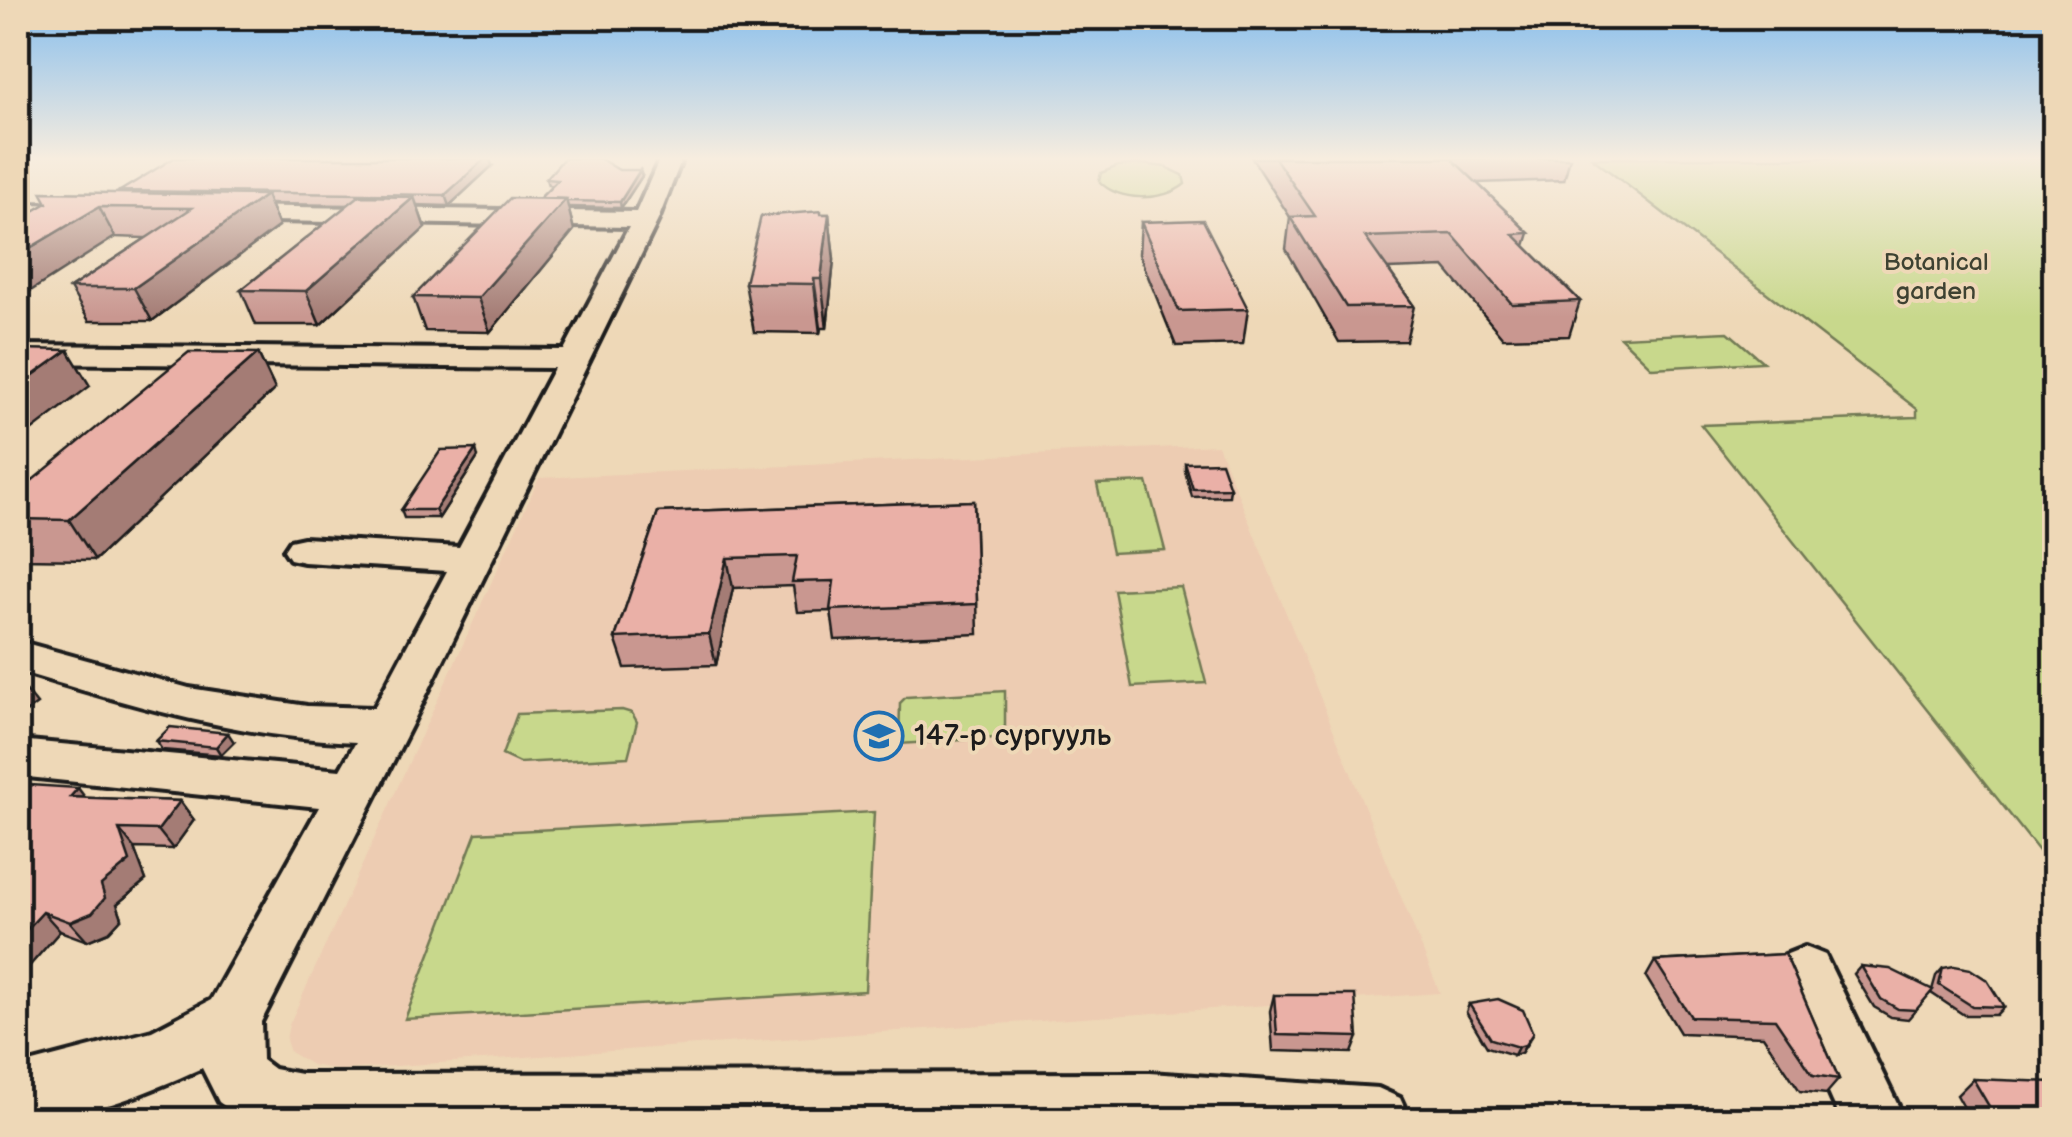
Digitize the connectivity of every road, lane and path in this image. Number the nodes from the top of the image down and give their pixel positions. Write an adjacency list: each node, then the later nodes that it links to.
1 (74, 211): 3 (street)
2 (648, 211): 5 (street)
3 (123, 212)
4 (200, 212): 5 (street)
5 (644, 220): 7 (street)
6 (18, 354): 7 (street)
7 (573, 359): 9 (street)
8 (304, 550): 9 (street)
9 (470, 560): 11 (street)
10 (18, 656): 11 (street)
11 (388, 726): 13 (street)
12 (18, 758): 13 (street)
13 (353, 791): 15 (street)
14 (1805, 973): 19 (street)
15 (232, 1018): 16 (street); 17 (street)
16 (18, 1096)
17 (1044, 1113): 18 (street)
18 (1378, 1120)
19 (1873, 1120)

